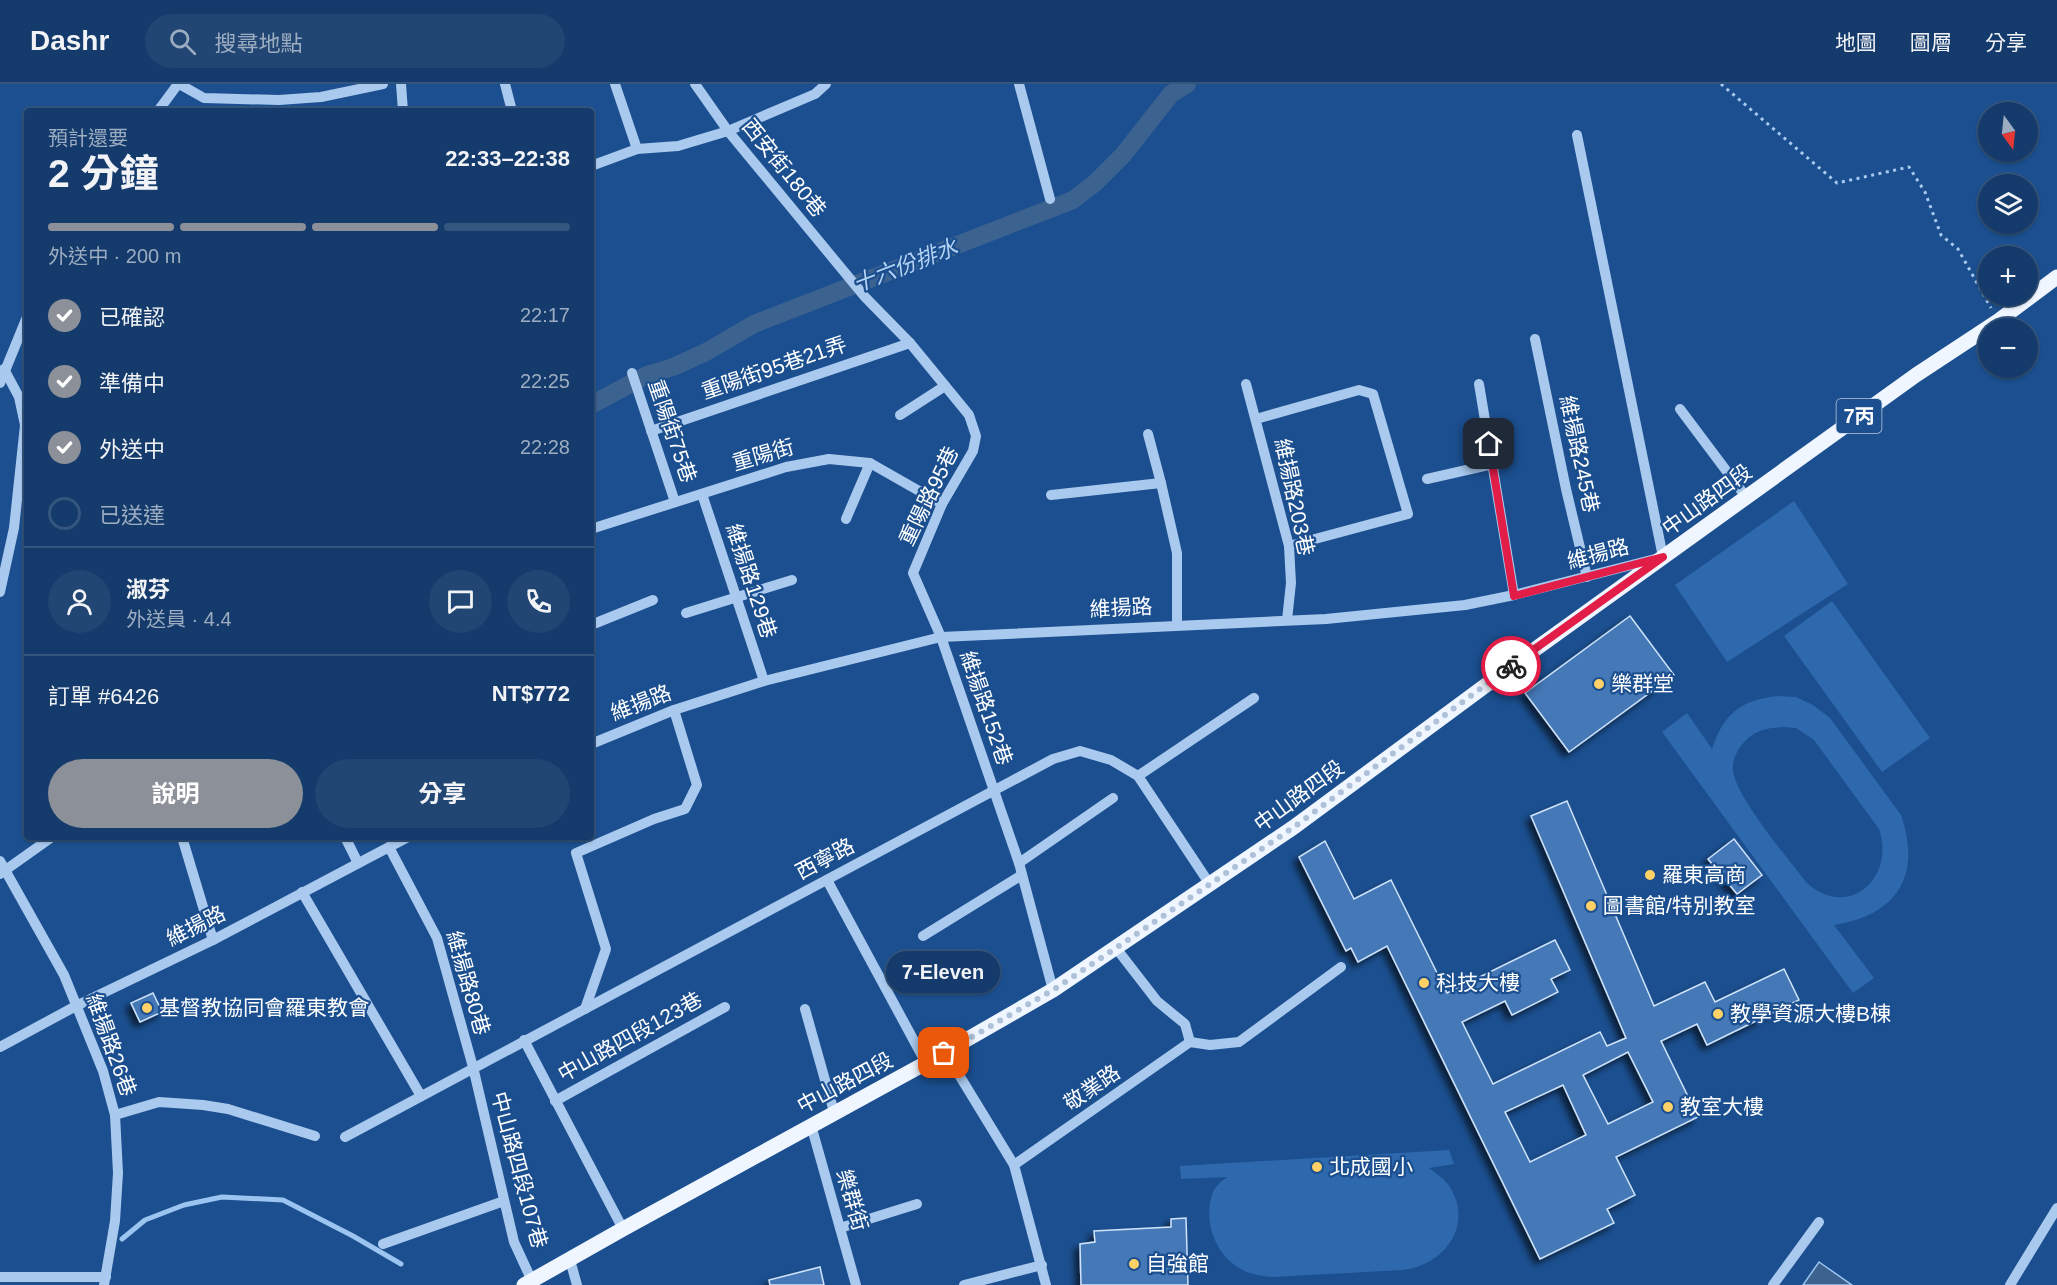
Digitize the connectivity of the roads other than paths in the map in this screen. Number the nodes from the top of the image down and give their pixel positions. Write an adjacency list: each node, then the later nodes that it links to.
1 (179, 84): 2 (street); 9 (street)
2 (383, 84)
3 (401, 84): 10 (street)
4 (505, 84): 11 (street)
5 (615, 84): 14 (street)
6 (695, 84): 12 (street, 西安街180巷)
7 (826, 84): 12 (street)
8 (1019, 84): 16 (street)
9 (160, 108)
10 (403, 108)
11 (511, 108)
12 (728, 131): 14 (street); 18 (street, 西安街180巷)
13 (1577, 135): 49 (street)
14 (638, 149): 15 (street)
15 (594, 165)
16 (1050, 199)
17 (2057, 277): 41 (main road, 中山路四段 / 7丙)
18 (866, 297): 21 (street, 重陽路95巷)
19 (24, 324): 22 (street)
20 (1535, 339): 50 (street, 維揚路245巷)
21 (910, 343): 27 (street, 重陽路95巷); 32 (street, 重陽街95巷21弄)
22 (4, 369): 24 (street); 28 (street)
23 (632, 373): 32 (street, 重陽街75巷)
24 (0, 383)
25 (1246, 384): 31 (street, 維揚路203巷)
26 (1479, 384): 36 (street)
27 (945, 386): 30 (street); 43 (street, 重陽路95巷)
28 (24, 407)
29 (1680, 408): 41 (street)
30 (900, 415)
31 (1256, 419): 48 (street, 維揚路203巷); 48 (street)
32 (651, 431): 42 (street, 重陽街75巷)
33 (1148, 434): 38 (street)
34 (24, 442): 46 (street)
35 (870, 463): 39 (street, 重陽街); 43 (street, 重陽街); 44 (street)
36 (1493, 464): 37 (street); 53 (street)
37 (1427, 479)
38 (1161, 483): 40 (street); 59 (street)
39 (702, 494): 42 (street, 重陽街); 54 (street, 維揚路129巷)
40 (1051, 495)
41 (1746, 497): 49 (main road, 中山路四段 / 7丙)
42 (675, 502): 47 (street, 重陽街)
43 (942, 504): 60 (street, 重陽路95巷)
44 (846, 519)
45 (24, 527): 46 (street)
46 (14, 528): 52 (street)
47 (594, 528)
48 (1289, 546): 57 (street, 維揚路203巷)
49 (1663, 557): 50 (street, 維揚路); 77 (main road, 中山路四段 / 7丙)
50 (1587, 577): 53 (street, 維揚路)
51 (792, 580): 54 (street)
52 (0, 592)
53 (1514, 596): 57 (street, 維揚路)
54 (736, 598): 56 (street); 61 (street, 維揚路129巷)
55 (653, 600): 58 (street)
56 (686, 613)
57 (1287, 620): 59 (street, 維揚路)
58 (594, 624)
59 (1177, 625): 60 (street, 維揚路)
60 (941, 637): 61 (street, 維揚路); 66 (street, 維揚路152巷)
61 (764, 681): 63 (street, 維揚路)
62 (1254, 698): 65 (street)
63 (674, 710): 64 (street, 維揚路); 86 (street)
64 (594, 743)
65 (1138, 776): 66 (street, 西寧路); 77 (street, 西寧路)
66 (995, 791): 73 (street, 維揚路152巷); 76 (street, 西寧路)
67 (1113, 798): 73 (street)
68 (47, 840): 74 (street)
69 (183, 840): 80 (street)
70 (347, 840): 72 (street)
71 (389, 842): 72 (street, 維揚路); 92 (street, 維揚路80巷)
72 (358, 862): 78 (street, 維揚路)
73 (1019, 862): 75 (street, 維揚路152巷)
74 (2, 868): 84 (street, 維揚路26巷)
75 (1022, 875): 79 (street); 83 (street, 維揚路152巷)
76 (827, 880): 86 (street, 西寧路); 91 (street)
77 (1209, 883): 81 (main road, 中山路四段 / 7丙)
78 (302, 892): 80 (street, 維揚路); 93 (street)
79 (923, 936)
80 (213, 940): 84 (street, 維揚路)
81 (1116, 948): 83 (main road, 中山路四段 / 7丙); 89 (street)
82 (1341, 967): 89 (street)
83 (1053, 990): 91 (main road, 中山路四段 / 7丙)
84 (76, 1006): 90 (street, 維揚路); 96 (street, 維揚路26巷)
85 (725, 1007): 94 (street, 中山路四段123巷)
86 (585, 1009): 88 (street, 西寧路)
87 (805, 1009): 95 (street)
88 (524, 1040): 92 (street, 西寧路); 94 (street, 中山路四段123巷)
89 (1190, 1042): 100 (street, 敬業路)
90 (0, 1047)
91 (926, 1064): 95 (main road, 中山路四段 / 7丙); 100 (street)
92 (473, 1067): 93 (street, 西寧路); 101 (street, 中山路四段107巷)
93 (421, 1096): 99 (street, 西寧路)
94 (555, 1101): 106 (street, 中山路四段123巷)
95 (834, 1112): 97 (main road, 中山路四段 / 7丙)
96 (114, 1115): 98 (street); 111 (street, 維揚路26巷)
97 (811, 1125): 105 (street, 樂群街); 106 (main road, 中山路四段 / 7丙)
98 (315, 1136)
99 (345, 1137)
100 (1014, 1165): 109 (street)
101 (504, 1201): 107 (street); 112 (street, 中山路四段107巷)
102 (917, 1204): 105 (street)
103 (2057, 1208): 118 (street)
104 (1819, 1221): 117 (street)
105 (840, 1228): 114 (street, 樂群街)
106 (623, 1229): 108 (main road, 中山路四段 / 7丙)
107 (383, 1244)
108 (570, 1260): 112 (main road, 中山路四段 / 7丙); 113 (street)
109 (1042, 1265): 115 (street); 116 (street)
110 (0, 1276): 111 (street)
111 (105, 1281)
112 (528, 1283)
113 (577, 1285)
114 (856, 1285)
115 (964, 1285)
116 (1046, 1285)
117 (1773, 1285)
118 (2010, 1285)

